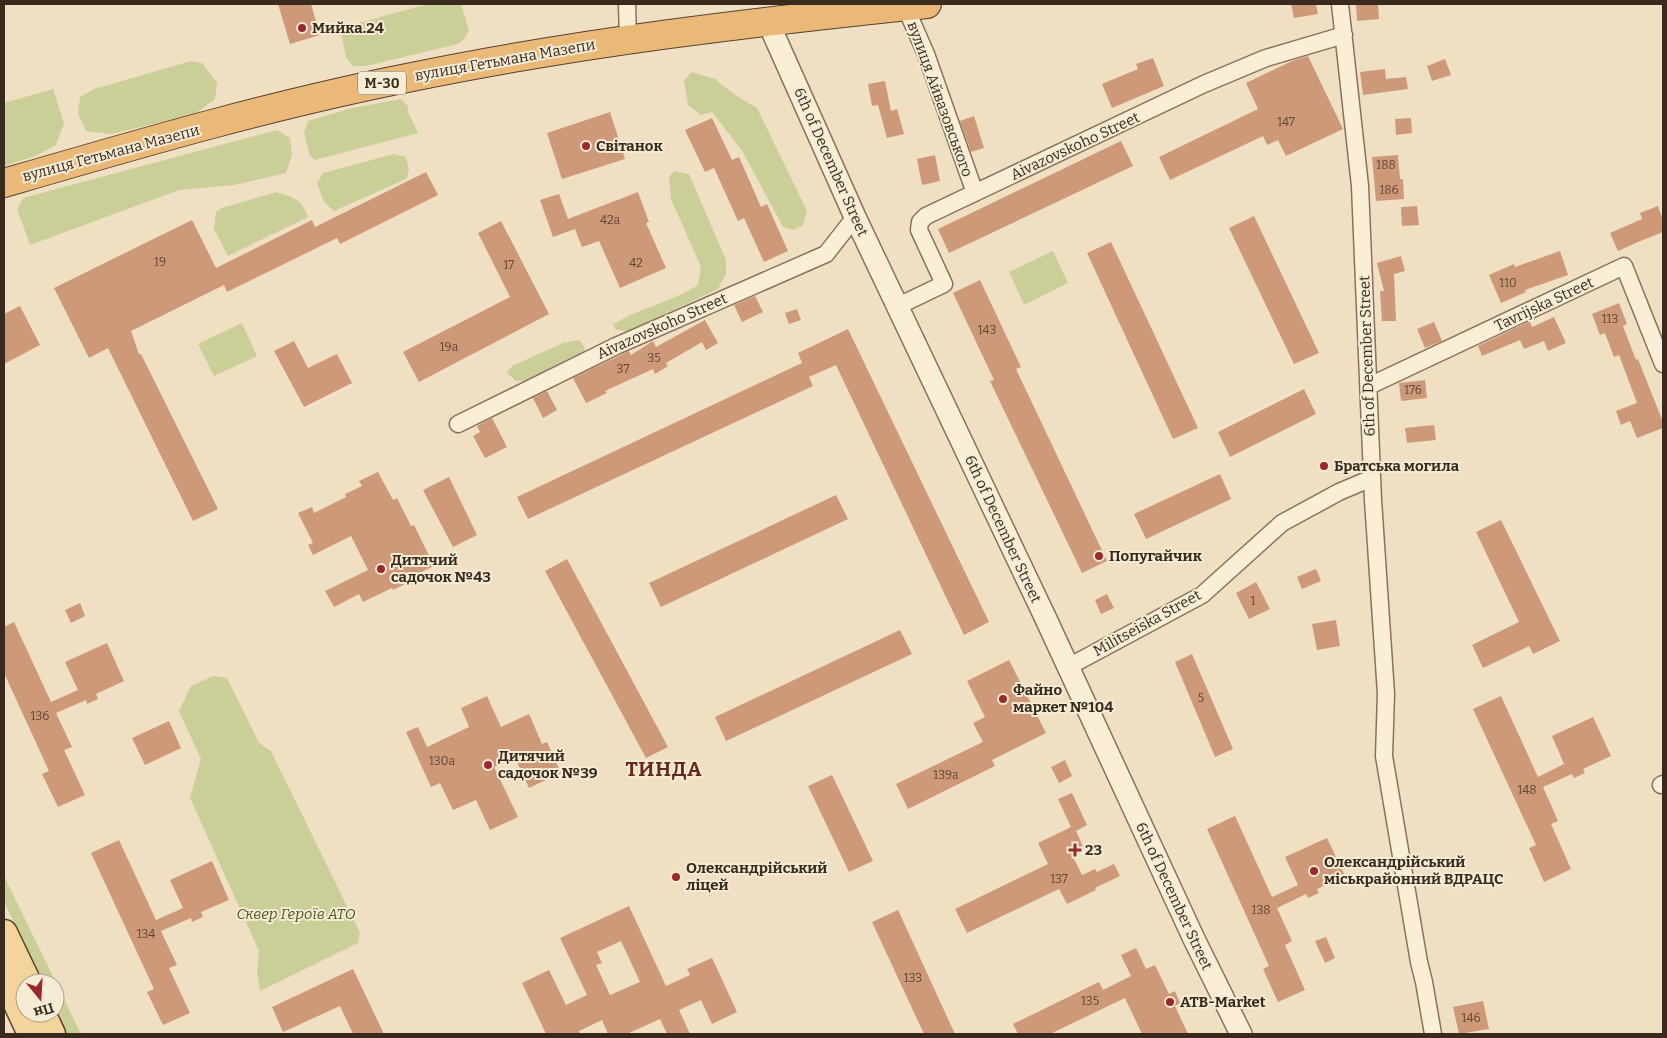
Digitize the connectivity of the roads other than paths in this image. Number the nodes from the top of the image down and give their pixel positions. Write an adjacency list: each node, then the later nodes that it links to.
1 (627, 4): 6 (street)
2 (1340, 4): 5 (street, 6th of December Street)
3 (916, 5): 4 (highway, вулиця Гетьмана Мазепи / М-30); 8 (street, вулиця Айвазовського)
4 (768, 22): 6 (highway, вулиця Гетьмана Мазепи / М-30); 9 (street, 6th of December Street)
5 (1344, 35): 8 (street, Aivazovskoho Street); 12 (street, 6th of December Street)
6 (628, 39): 7 (highway, вулиця Гетьмана Мазепи / М-30)
7 (4, 183)
8 (975, 193): 10 (street, Aivazovskoho Street)
9 (856, 217): 10 (street, 6th of December Street); 13 (street, Aivazovskoho Street)
10 (898, 306): 15 (street, 6th of December Street)
11 (1663, 364): 12 (street, Tavrijska Street)
12 (1369, 386): 14 (street, 6th of December Street)
13 (458, 424)
14 (1372, 478): 15 (street, Militseiska Street); 21 (street, 6th of December Street)
15 (1068, 667): 20 (street, 6th of December Street)
16 (4, 933): 17 (main road)
17 (23, 973)
18 (4, 976): 19 (main road)
19 (31, 1034)
20 (1241, 1034)
21 (1433, 1034)

